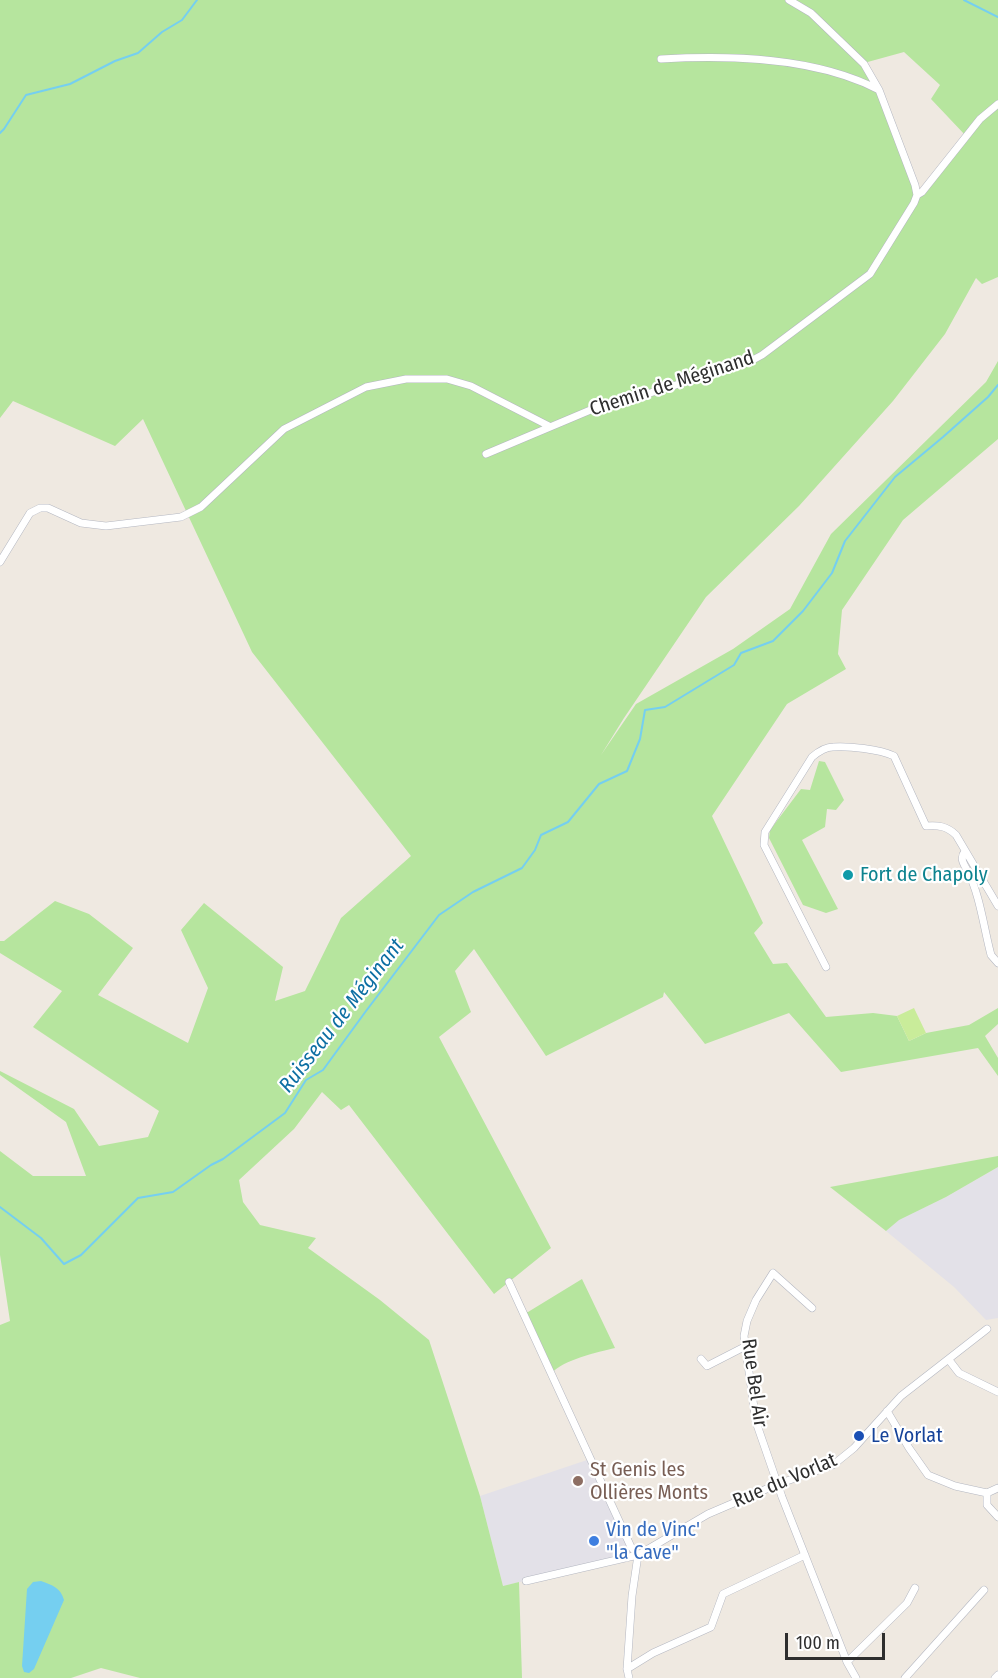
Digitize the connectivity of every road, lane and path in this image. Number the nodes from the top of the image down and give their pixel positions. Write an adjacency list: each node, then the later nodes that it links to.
1 (789, 0): 3 (street)
2 (661, 59): 3 (street)
3 (879, 90): 5 (street)
4 (998, 104): 5 (street, Chemin de Méginand)
5 (917, 195): 6 (street, Chemin de Méginand)
6 (549, 426): 7 (street, Chemin de Méginand); 8 (street)
7 (486, 454)
8 (0, 562)
9 (965, 851): 10 (street); 11 (street); 12 (street)
10 (998, 906)
11 (998, 963)
12 (826, 967)
13 (509, 1282): 25 (street)
14 (812, 1308): 16 (street, Rue Bel Air)
15 (987, 1329): 18 (street, Rue du Vorlat)
16 (746, 1347): 17 (street); 21 (street, Rue Bel Air)
17 (701, 1359)
18 (950, 1360): 19 (street); 20 (street, Rue du Vorlat)
19 (998, 1392)
20 (887, 1412): 21 (street, Rue du Vorlat); 23 (street)
21 (778, 1484): 25 (street, Rue du Vorlat); 26 (street, Rue Bel Air)
22 (998, 1488): 23 (street)
23 (987, 1493): 24 (street)
24 (998, 1517)
25 (638, 1555): 27 (street, Rue du Vorlat); 31 (street)
26 (805, 1556): 30 (street, Rue Bel Air); 31 (street)
27 (526, 1581)
28 (915, 1588): 30 (street)
29 (984, 1590): 34 (street)
30 (847, 1662): 33 (street, Rue Bel Air)
31 (627, 1669): 32 (street)
32 (629, 1678)
33 (856, 1678)
34 (905, 1678)

